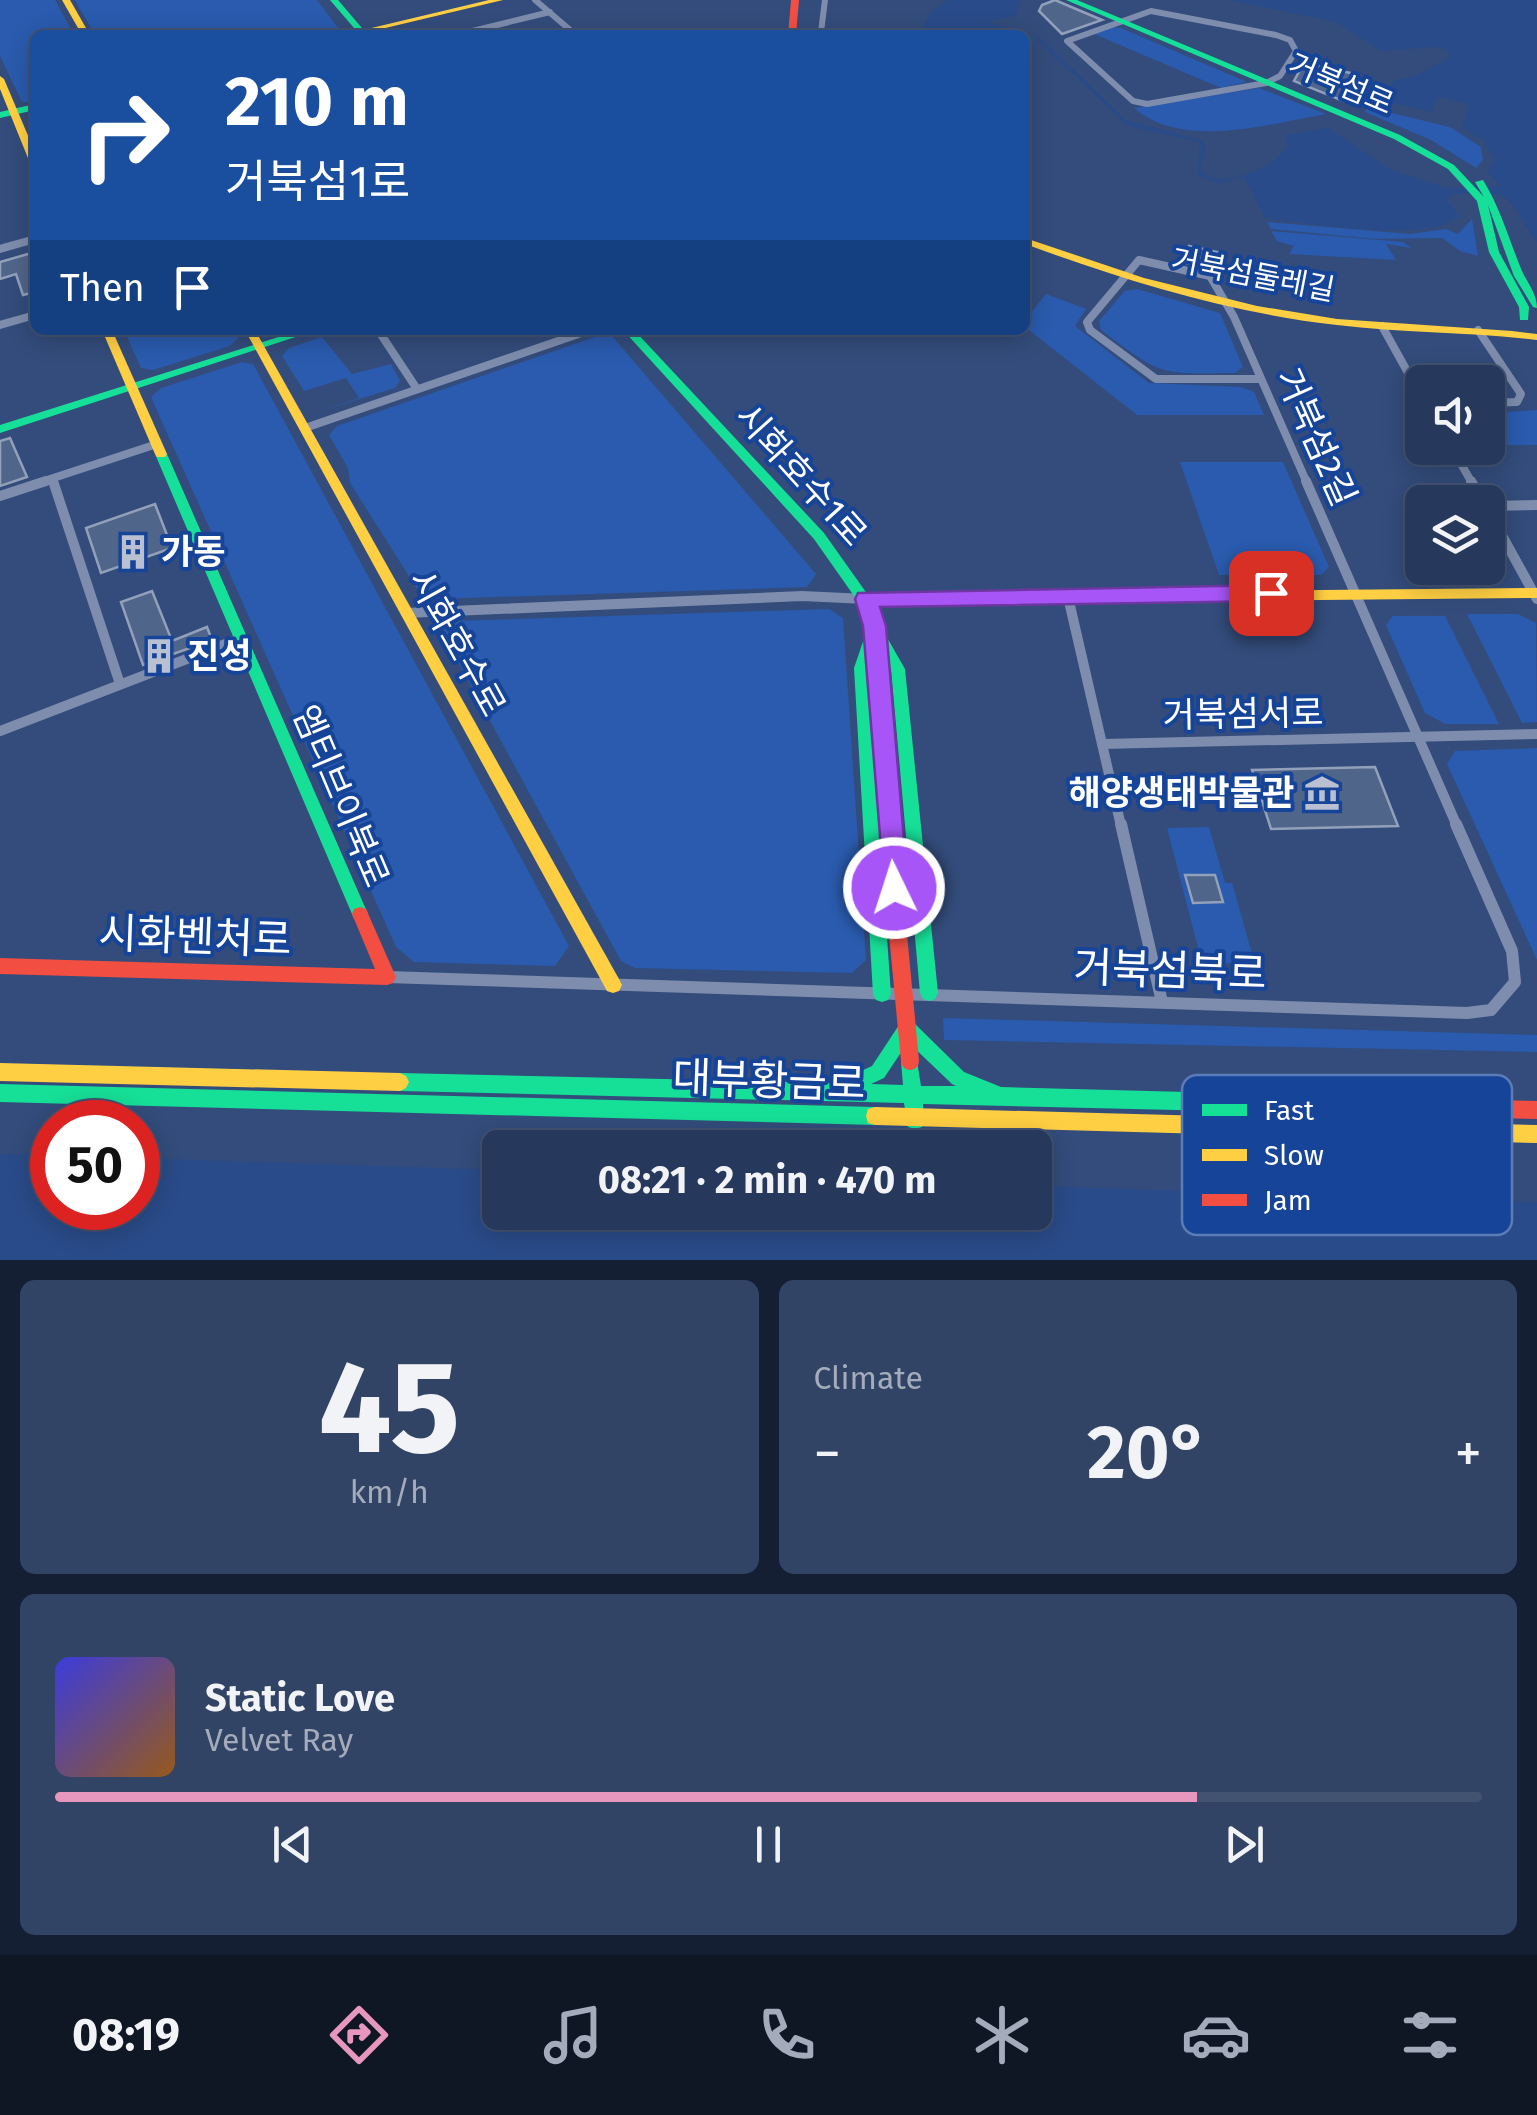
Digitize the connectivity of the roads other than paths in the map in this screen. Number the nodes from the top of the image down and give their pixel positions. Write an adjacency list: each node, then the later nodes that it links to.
1 (66, 0): 11 (street)
2 (334, 0): 12 (street)
3 (499, 0): 13 (street)
4 (536, 0): 9 (street)
5 (795, 0): 16 (street)
6 (825, 0): 17 (street)
7 (1070, 0): 10 (street, 거북섬로)
8 (1080, 0): 10 (street)
9 (550, 12): 14 (street); 15 (street)
10 (1120, 19): 19 (street, 거북섬로); 19 (street); 19 (street)
11 (83, 30)
12 (354, 30)
13 (374, 30)
14 (476, 30)
15 (570, 30)
16 (792, 30)
17 (820, 30)
18 (0, 78): 20 (street)
19 (1269, 81): 22 (street, 거북섬로)
20 (7, 114): 21 (street)
21 (30, 154)
22 (1488, 200): 28 (street); 30 (street, 거북섬로)
23 (30, 240): 25 (street)
24 (1030, 243): 26 (street, 거북섬둘레길)
25 (0, 249)
26 (1125, 276): 27 (street, 거북섬둘레길); 27 (street); 46 (street)
27 (1227, 303): 32 (street, 거북섬둘레길); 46 (street, 거북섬2길)
28 (1537, 306)
29 (30, 316): 31 (street)
30 (1528, 318): 34 (street); 41 (street)
31 (0, 325)
32 (1382, 326): 33 (street, 거북섬둘레길); 44 (street)
33 (1478, 330): 34 (street, 거북섬둘레길); 43 (street)
34 (1498, 330): 41 (street)
35 (109, 335): 47 (street, 엠티브이북로)
36 (253, 335): 42 (street, 시화호수로)
37 (296, 335): 42 (street)
38 (381, 335): 48 (street)
39 (576, 335): 48 (street)
40 (633, 335): 61 (street, 시화호수1로)
41 (1537, 336)
42 (259, 347): 47 (street); 50 (street, 시화호수로)
43 (1501, 365)
44 (1405, 367)
45 (1505, 371): 49 (street)
46 (1260, 380): 58 (street, 거북섬2길)
47 (132, 388): 51 (street); 52 (street, 엠티브이북로)
48 (417, 390): 50 (street)
49 (1505, 403)
50 (306, 428): 62 (street, 시화호수로)
51 (0, 429)
52 (157, 444): 53 (street); 64 (street, 엠티브이북로)
53 (52, 479): 54 (street); 65 (street)
54 (0, 496)
55 (1537, 505): 56 (street)
56 (1505, 506)
57 (1505, 540): 59 (street)
58 (1356, 593): 59 (street); 60 (street); 68 (street, 거북섬북로)
59 (1536, 595)
60 (1068, 597): 61 (street); 69 (street)
61 (866, 599): 62 (street); 63 (street, 시화호수1로)
62 (406, 613): 72 (street, 시화호수로)
63 (875, 626): 73 (street); 74 (street); 76 (street, 시화호수1로, bridge)
64 (241, 638): 65 (street); 71 (street, 엠티브이북로)
65 (120, 684): 66 (street)
66 (0, 732)
67 (1537, 734): 68 (street, 거북섬서로)
68 (1420, 739): 69 (street, 거북섬서로); 75 (street, 거북섬북로)
69 (1102, 744): 75 (street)
70 (0, 966): 71 (street, 시화벤처로)
71 (387, 977): 72 (street, 거북섬북로)
72 (612, 984): 74 (street, 거북섬북로)
73 (930, 993): 74 (street, 거북섬북로); 75 (street, 거북섬북로)
74 (882, 994)
75 (1162, 1002)
76 (907, 1028): 78 (street); 80 (street, 시화호수1로, bridge); 81 (street)
77 (0, 1072): 78 (street, 대부황금로)
78 (832, 1092): 80 (street, 대부황금로)
79 (0, 1093): 85 (street, 대부황금로)
80 (913, 1094): 81 (street, 대부황금로); 85 (street)
81 (1002, 1098): 82 (street, 대부황금로)
82 (1182, 1102)
83 (1512, 1109): 84 (street, 대부황금로)
84 (1537, 1110)
85 (914, 1120): 86 (street, 대부황금로)
86 (1182, 1126)
87 (1512, 1133): 88 (street, 대부황금로)
88 (1537, 1134)

